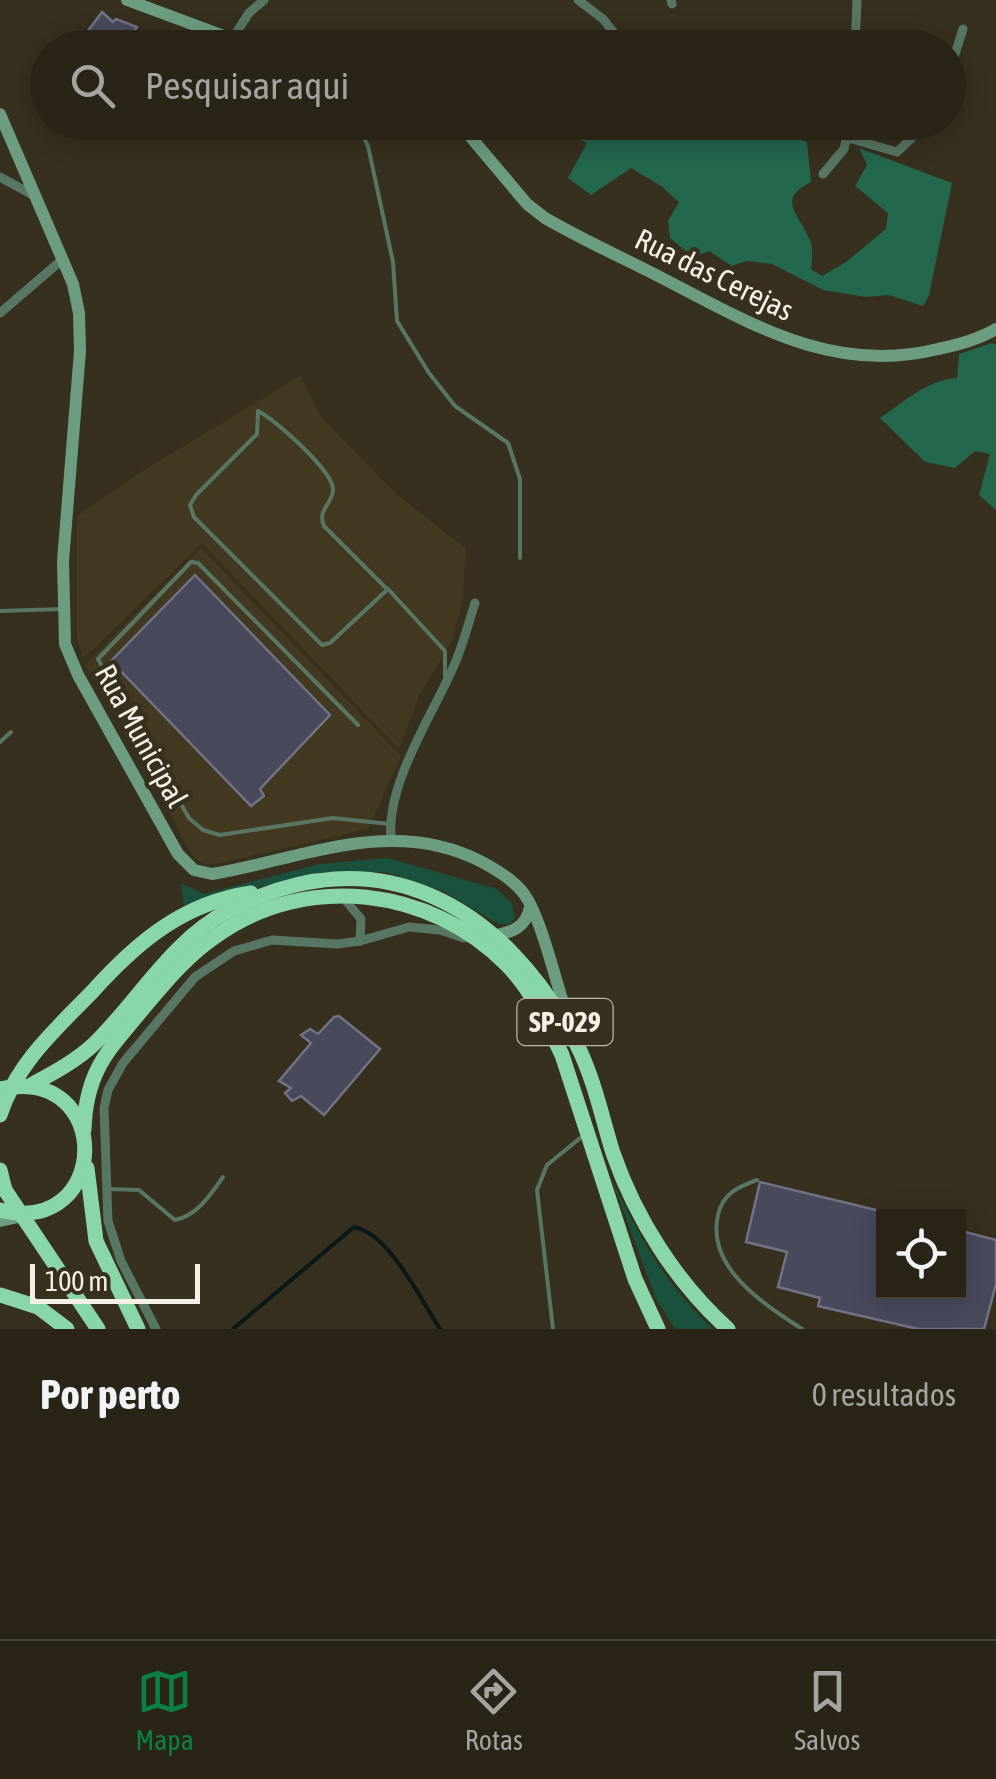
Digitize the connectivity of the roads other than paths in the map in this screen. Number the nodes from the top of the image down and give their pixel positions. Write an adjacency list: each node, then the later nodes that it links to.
1 (127, 0): 5 (main road)
2 (264, 0): 6 (street)
3 (578, 0): 7 (street)
4 (856, 0): 8 (street)
5 (206, 30)
6 (238, 30)
7 (612, 30)
8 (855, 30)
9 (0, 114): 17 (main road, Rua Municipal)
10 (365, 140): 21 (lane)
11 (473, 140): 20 (main road, Rua das Cerejas)
12 (847, 140): 15 (street)
13 (855, 140): 14 (street)
14 (910, 140)
15 (824, 174)
16 (0, 177): 17 (street)
17 (36, 196): 18 (main road, Rua Municipal)
18 (62, 260): 19 (street); 24 (main road, Rua Municipal)
19 (0, 313)
20 (995, 331)
21 (520, 558)
22 (388, 590): 22 (lane); 26 (lane)
23 (475, 603): 26 (street)
24 (62, 609): 25 (lane); 31 (main road, Rua Municipal)
25 (0, 611)
26 (445, 686): 30 (street)
27 (358, 725): 30 (lane)
28 (12, 732): 29 (lane)
29 (0, 742)
30 (389, 824): 31 (street)
31 (390, 839): 34 (main road, Rua Municipal)
32 (270, 891): 35 (highway, SP-029); 39 (highway, SP-029); 40 (highway, bridge)
33 (341, 895): 35 (highway, SP-029); 36 (street); 41 (highway, SP-029)
34 (530, 905): 35 (main road); 37 (main road, Rua Municipal)
35 (488, 940): 36 (street); 37 (highway, SP-029); 42 (highway, SP-029)
36 (360, 941): 48 (street)
37 (580, 1050): 59 (highway, SP-029)
38 (0, 1076): 39 (highway)
39 (16, 1086): 41 (highway)
40 (0, 1115)
41 (84, 1130): 43 (highway)
42 (587, 1132): 57 (lane); 58 (highway, SP-029)
43 (86, 1158): 50 (highway); 55 (highway)
44 (0, 1170): 47 (highway)
45 (222, 1176): 48 (lane)
46 (757, 1180): 60 (lane)
47 (2, 1187): 54 (highway, bridge)
48 (104, 1190): 56 (street)
49 (0, 1210): 50 (highway)
50 (35, 1213): 51 (main road)
51 (0, 1221)
52 (1, 1296): 53 (highway)
53 (68, 1329)
54 (98, 1329)
55 (138, 1329)
56 (156, 1329)
57 (553, 1329)
58 (658, 1329)
59 (728, 1329)
60 (802, 1329)

